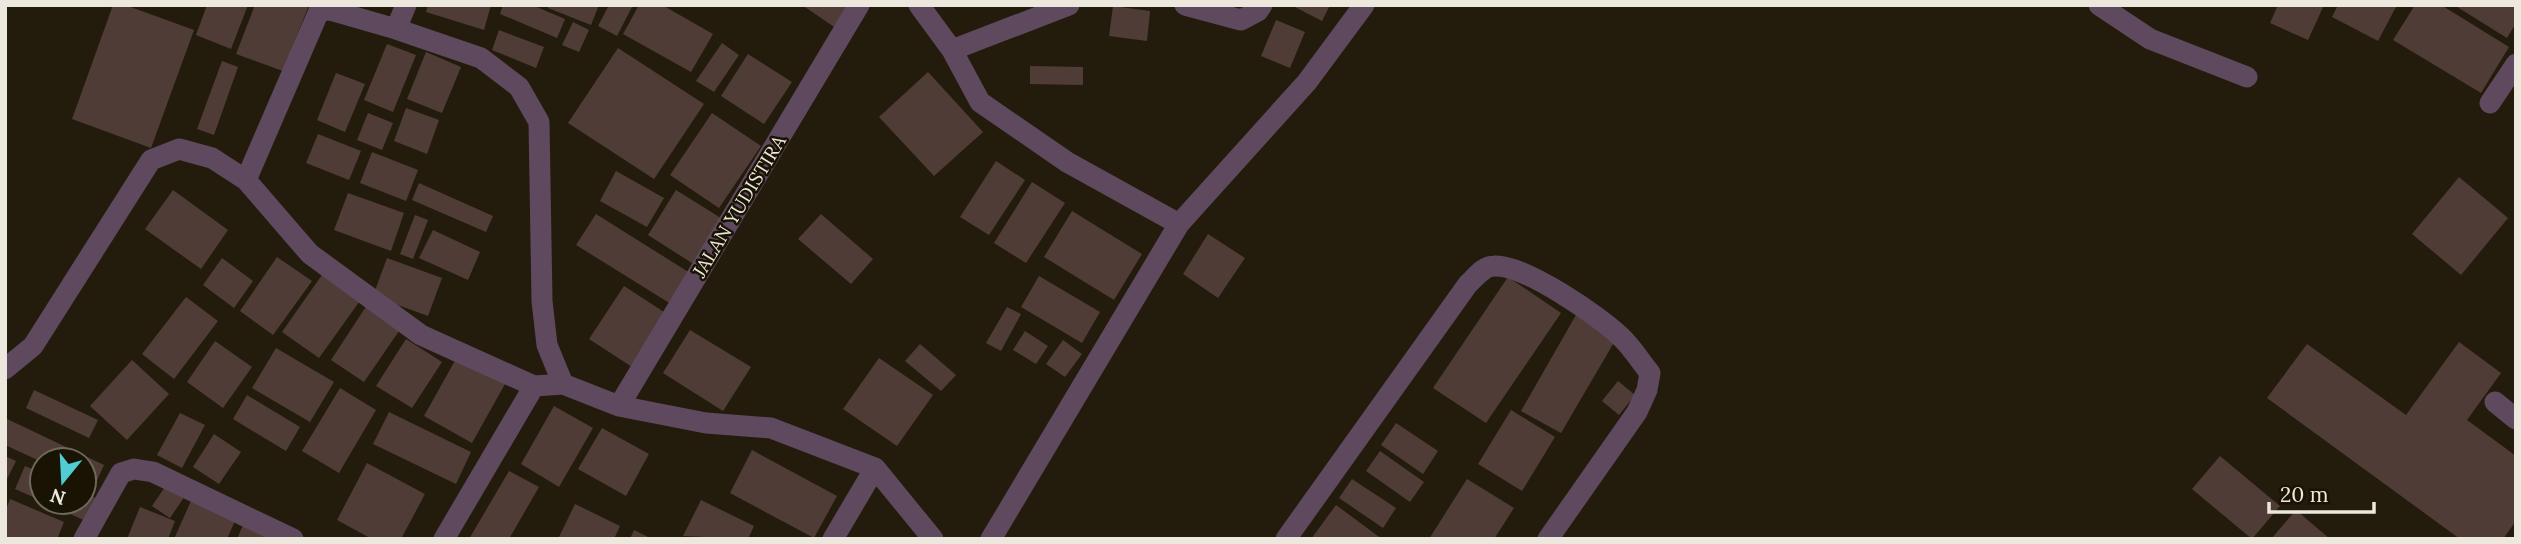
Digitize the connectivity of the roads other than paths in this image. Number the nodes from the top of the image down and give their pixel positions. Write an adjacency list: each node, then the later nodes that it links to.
1 (406, 5): 9 (street)
2 (859, 5): 20 (street, JALAN YUDISTIRA)
3 (919, 5): 10 (street)
4 (1069, 5): 10 (street)
5 (1185, 5): 6 (street)
6 (1262, 5)
7 (1364, 5): 15 (street)
8 (2099, 5): 12 (street)
9 (396, 29): 14 (street); 17 (street)
10 (952, 50): 15 (street)
11 (2516, 64): 13 (street)
12 (2247, 77)
13 (2490, 103)
14 (246, 180): 16 (street); 18 (street)
15 (1179, 224): 28 (street)
16 (5, 369)
17 (563, 384): 18 (street); 20 (street)
18 (534, 386): 25 (street)
19 (2495, 402): 21 (street)
20 (619, 406): 22 (street)
21 (2516, 419)
22 (875, 468): 26 (street); 27 (street)
23 (84, 539): 24 (street)
24 (293, 539)
25 (444, 539)
26 (833, 539)
27 (933, 539)
28 (992, 539)
29 (1286, 539): 30 (street)
30 (1548, 539)

